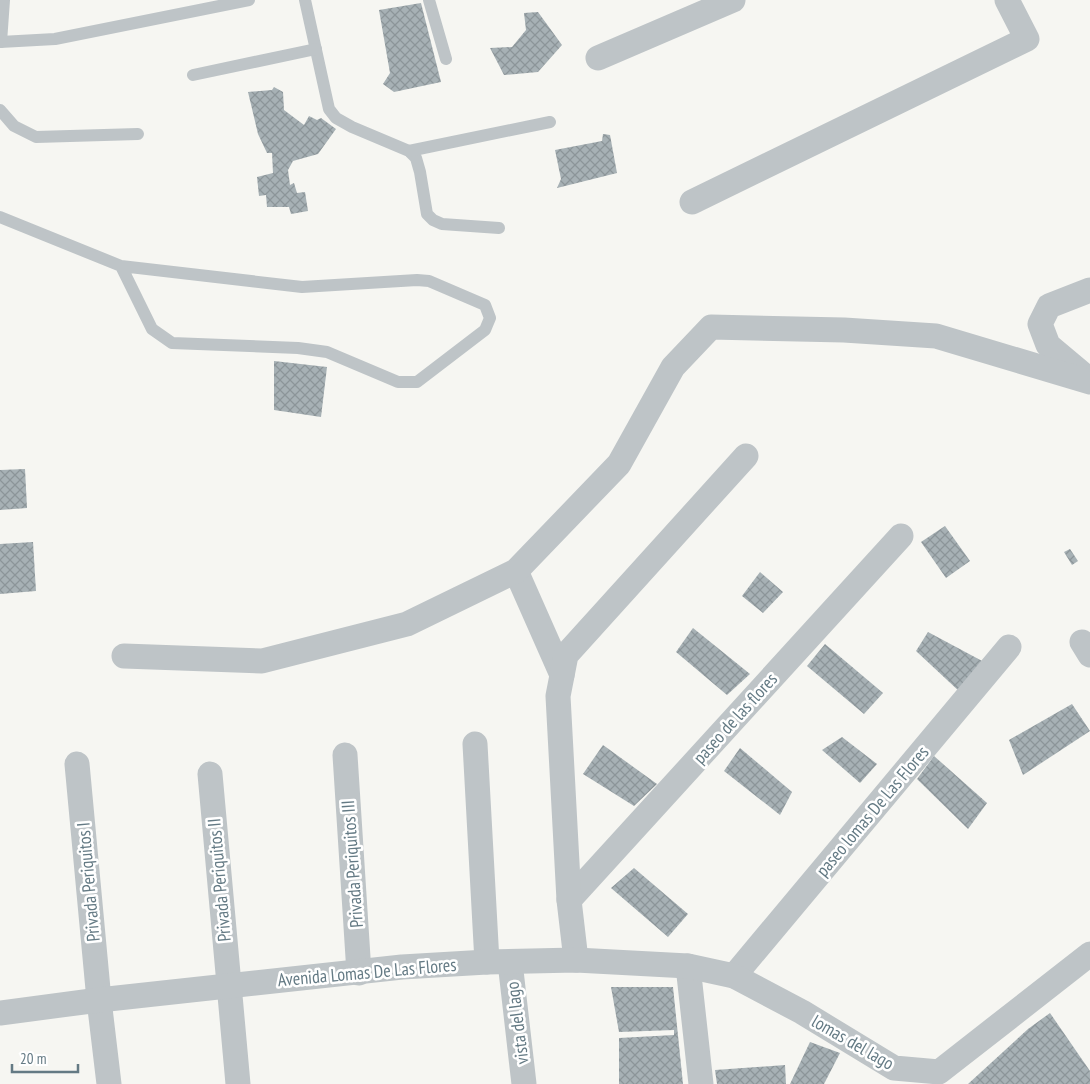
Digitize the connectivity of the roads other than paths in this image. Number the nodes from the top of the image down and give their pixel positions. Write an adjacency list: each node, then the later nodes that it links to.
1 (4, 0): 8 (lane)
2 (249, 0): 7 (lane)
3 (305, 0): 9 (lane)
4 (429, 0): 11 (lane)
5 (732, 0): 10 (street)
6 (1007, 0): 17 (street)
7 (232, 2): 8 (lane)
8 (1, 42)
9 (316, 50): 12 (lane); 16 (lane)
10 (598, 58)
11 (446, 59)
12 (193, 75)
13 (0, 110): 15 (lane)
14 (550, 122): 16 (lane)
15 (138, 134)
16 (409, 151): 19 (lane)
17 (692, 202)
18 (0, 217): 20 (lane)
19 (499, 228)
20 (121, 266): 20 (lane)
21 (1090, 290): 22 (street)
22 (1090, 381): 25 (street)
23 (746, 456): 28 (street)
24 (901, 536): 33 (street, paseo de las flores)
25 (516, 571): 27 (street); 28 (street)
26 (1009, 647): 39 (street, paseo lomas De Las Flores)
27 (124, 656)
28 (562, 675): 33 (street)
29 (475, 744): 36 (street, vista del lago)
30 (345, 755): 38 (street, Privada Periquitos III)
31 (77, 764): 41 (street, Privada Periquitos I)
32 (210, 774): 40 (street, Privada Periquitos II)
33 (569, 900): 35 (street)
34 (1090, 954): 39 (street, lomas del lago)
35 (576, 960): 36 (street, Avenida Lomas De Las Flores); 37 (street, Avenida Lomas De Las Flores)
36 (499, 962): 38 (street, Avenida Lomas De Las Flores); 45 (street, vista del lago)
37 (688, 966): 39 (street, Avenida Lomas De Las Flores); 46 (street)
38 (359, 972): 40 (street, Avenida Lomas De Las Flores)
39 (734, 976)
40 (229, 985): 41 (street, Avenida Lomas De Las Flores); 44 (street, Privada Periquitos II)
41 (99, 1000): 42 (street, Avenida Lomas De Las Flores); 43 (street, Privada Periquitos I)
42 (0, 1013)
43 (108, 1084)
44 (238, 1084)
45 (524, 1084)
46 (701, 1084)

